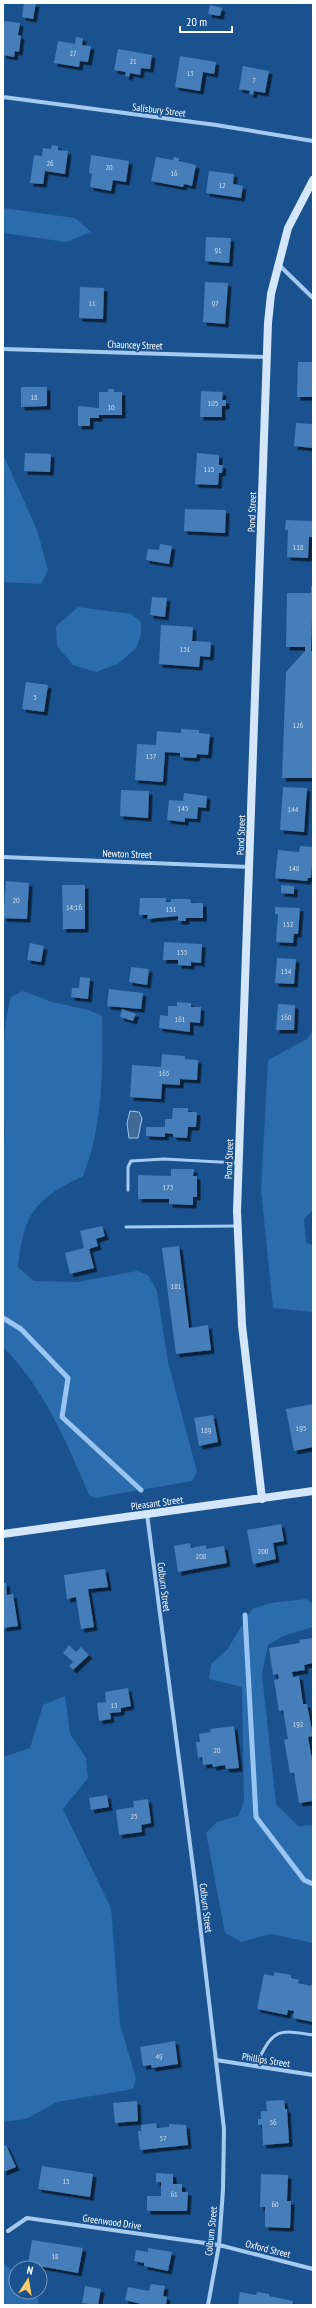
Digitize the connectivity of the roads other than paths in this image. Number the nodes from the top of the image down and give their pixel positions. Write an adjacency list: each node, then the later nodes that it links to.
1 (3, 97): 2 (street, Salisbury Street)
2 (313, 141)
3 (313, 180): 4 (street, Pond Street)
4 (278, 264): 5 (street); 7 (street, Pond Street)
5 (313, 298)
6 (3, 349): 7 (street, Chauncey Street)
7 (267, 356): 9 (street, Pond Street)
8 (3, 857): 9 (street, Newton Street)
9 (250, 867): 10 (street, Pond Street)
10 (238, 1163): 11 (lane); 12 (street, Pond Street)
11 (128, 1190)
12 (237, 1226): 13 (lane); 15 (street, Pond Street)
13 (126, 1228)
14 (313, 1491): 15 (street, Pleasant Street)
15 (262, 1499): 16 (street, Pleasant Street)
16 (147, 1514): 17 (street, Pleasant Street); 19 (street, Colburn Street)
17 (3, 1534)
18 (313, 2035): 20 (lane)
19 (216, 2060): 20 (street, Phillips Street); 23 (street, Colburn Street)
20 (255, 2066): 21 (street, Phillips Street)
21 (313, 2075)
22 (8, 2231): 23 (street, Greenwood Drive)
23 (219, 2245): 24 (street, Oxford Street); 25 (street, Colburn Street)
24 (313, 2269)
25 (208, 2305)

